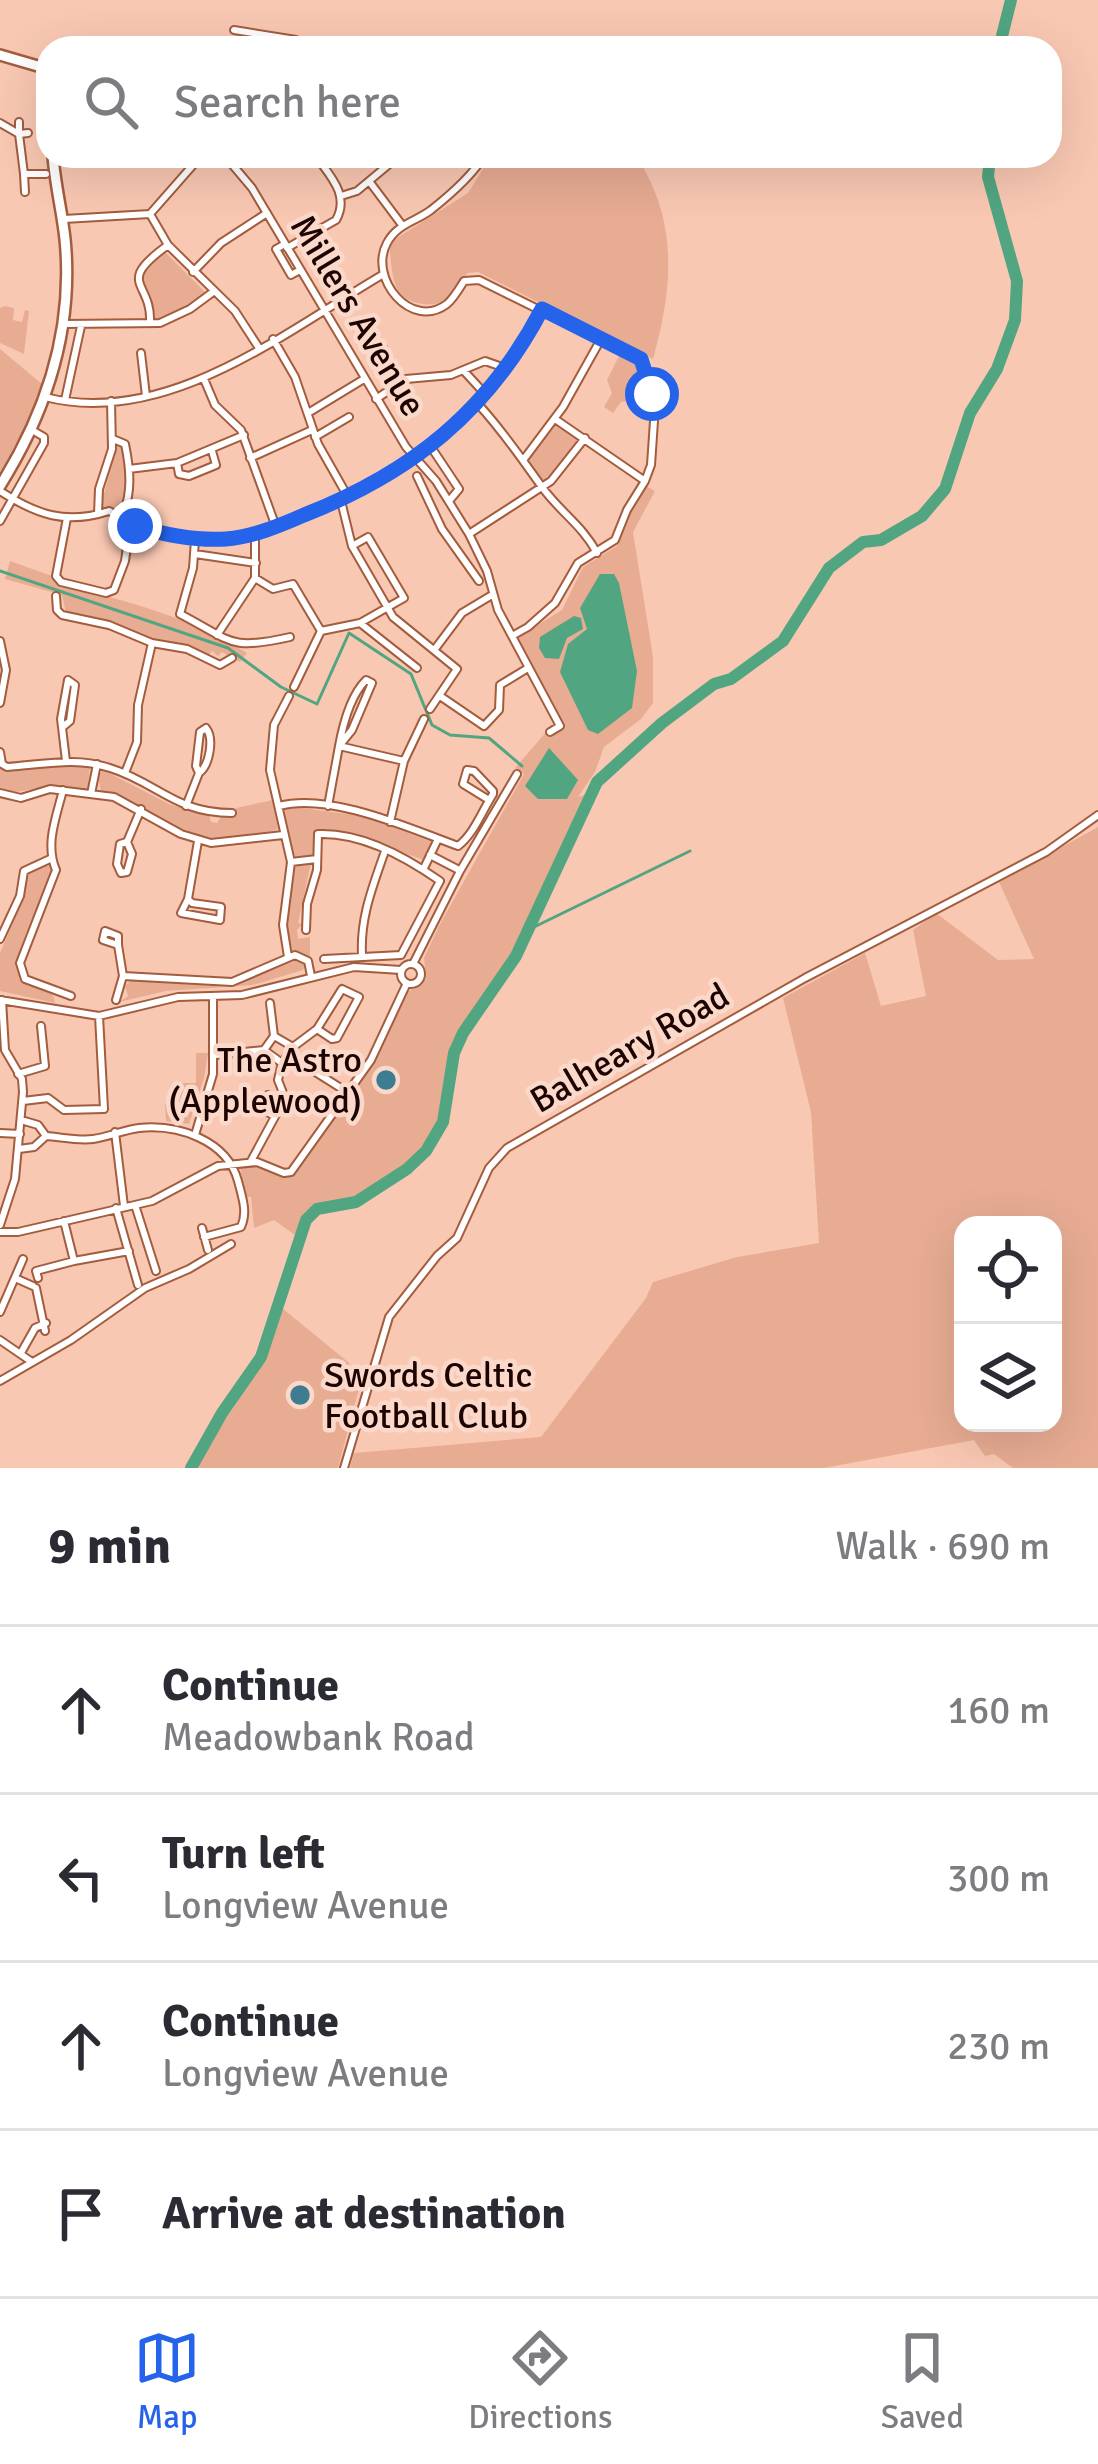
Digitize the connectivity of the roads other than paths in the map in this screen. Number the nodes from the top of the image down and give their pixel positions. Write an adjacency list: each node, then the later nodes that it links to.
1 (234, 30): 2 (street)
2 (285, 36)
3 (0, 55): 4 (street)
4 (36, 66)
5 (19, 122): 7 (street)
6 (0, 123): 7 (street)
7 (24, 134): 15 (street)
8 (55, 168): 21 (street)
9 (190, 168): 20 (street)
10 (234, 168): 19 (street, Millers Avenue)
11 (324, 168): 18 (street)
12 (385, 168): 16 (street)
13 (472, 168): 22 (street)
14 (46, 174): 15 (street)
15 (24, 175): 17 (street)
16 (369, 181): 18 (street); 22 (street)
17 (25, 192)
18 (341, 196): 24 (street)
19 (267, 213): 24 (street, Millers Avenue); 25 (street)
20 (150, 214): 21 (street); 23 (street)
21 (62, 220): 31 (street)
22 (403, 225): 26 (street)
23 (168, 245): 25 (street); 30 (street)
24 (286, 246): 28 (street, Millers Avenue)
25 (193, 272): 27 (street)
26 (383, 275): 28 (street); 29 (street)
27 (213, 292): 30 (street); 35 (street)
28 (324, 309): 33 (street); 41 (street, Millers Avenue)
29 (542, 309): 34 (street); 38 (street)
30 (150, 322): 32 (street)
31 (64, 324): 32 (street); 44 (street)
32 (81, 326): 47 (street)
33 (273, 339): 35 (street); 50 (street)
34 (601, 339): 52 (street); 67 (street)
35 (259, 348): 40 (street)
36 (384, 349): 42 (street)
37 (141, 353): 45 (street)
38 (506, 369): 39 (street); 43 (street)
39 (464, 371): 42 (street); 43 (street)
40 (204, 379): 45 (street); 55 (street)
41 (364, 379): 46 (street, Millers Avenue); 50 (street)
42 (397, 385): 46 (street)
43 (486, 395): 49 (street)
44 (45, 397): 47 (street); 53 (street)
45 (146, 397): 48 (street)
46 (376, 399): 61 (street, Millers Avenue)
47 (64, 400): 48 (street)
48 (111, 401): 57 (street)
49 (478, 404): 58 (street); 62 (street)
50 (308, 413): 54 (street)
51 (349, 417): 54 (street)
52 (555, 418): 56 (street); 62 (street)
53 (32, 430): 69 (street); 71 (street)
54 (314, 433): 60 (street); 72 (street)
55 (244, 436): 59 (street); 60 (street)
56 (585, 438): 67 (street); 68 (street)
57 (113, 439): 64 (street); 74 (street)
58 (430, 447): 61 (street); 73 (street, Millers Avenue)
59 (212, 451): 63 (street); 63 (street)
60 (250, 458): 79 (street)
61 (413, 458): 66 (street, Millers Avenue); 72 (street)
62 (524, 460): 68 (street)
63 (177, 463): 64 (street)
64 (129, 469): 75 (street)
65 (417, 476): 70 (street)
66 (436, 482): 70 (street); 73 (street, Millers Avenue)
67 (645, 482): 84 (street)
68 (542, 488): 81 (street); 84 (street)
69 (0, 489): 71 (street)
70 (424, 489): 88 (street)
71 (12, 499): 76 (street); 77 (street)
72 (344, 499): 79 (street); 83 (street)
73 (449, 501): 81 (street, Millers Avenue)
74 (98, 514): 75 (street); 76 (street)
75 (122, 517): 78 (street)
76 (67, 518): 78 (street)
77 (0, 521)
78 (130, 525): 82 (street)
79 (276, 526): 80 (street)
80 (255, 534): 82 (street); 86 (street)
81 (469, 534): 87 (street, Millers Avenue)
82 (195, 539): 85 (street)
83 (352, 546): 94 (street); 95 (street)
84 (597, 553): 99 (street)
85 (195, 554): 86 (street); 98 (street)
86 (256, 563): 89 (street)
87 (484, 563): 88 (street); 92 (street, Millers Avenue)
88 (472, 569): 90 (street)
89 (255, 578): 97 (street); 98 (street)
90 (479, 581)
91 (415, 591): 94 (street)
92 (492, 595): 99 (street, Millers Avenue); 103 (street)
93 (56, 596): 102 (street)
94 (404, 598): 95 (street)
95 (387, 608): 96 (street); 103 (street)
96 (360, 623): 97 (street); 105 (street)
97 (321, 631): 108 (street)
98 (217, 634): 100 (street)
99 (512, 636): 106 (street, Millers Avenue)
100 (290, 637)
101 (0, 641): 111 (street)
102 (152, 644): 104 (street); 121 (street)
103 (435, 650): 109 (street)
104 (232, 658)
105 (417, 668)
106 (528, 668): 109 (street); 115 (street, Millers Avenue)
107 (430, 682): 109 (street)
108 (294, 686)
109 (441, 694): 112 (street)
110 (290, 696): 129 (street)
111 (0, 703)
112 (430, 709)
113 (424, 719): 119 (street)
114 (64, 726): 114 (street); 118 (street)
115 (550, 732)
116 (339, 746): 116 (street); 119 (street); 130 (street)
117 (0, 752): 118 (street)
118 (66, 761): 120 (street)
119 (404, 761): 134 (street)
120 (97, 764): 121 (street); 126 (street)
121 (124, 773): 128 (street)
122 (199, 773): 122 (street); 128 (street)
123 (517, 774): 145 (street)
124 (63, 790): 125 (street); 126 (street); 141 (street)
125 (0, 793)
126 (91, 794): 131 (street)
127 (489, 800): 127 (street); 137 (street)
128 (186, 806): 132 (street)
129 (279, 806): 130 (street); 135 (street)
130 (328, 806): 134 (street)
131 (141, 809): 136 (street); 138 (street)
132 (232, 813)
133 (1098, 815): 206 (street, Balheary Road)
134 (390, 821): 137 (street)
135 (283, 835): 136 (street); 143 (street)
136 (198, 841): 146 (street)
137 (437, 841): 140 (street)
138 (127, 842): 138 (street)
139 (385, 851): 142 (street); 144 (street); 150 (street)
140 (430, 856): 144 (street); 145 (street)
141 (50, 859): 148 (street); 159 (street)
142 (318, 859): 143 (street); 147 (street)
143 (291, 862): 151 (street)
144 (424, 868): 150 (street)
145 (460, 871): 153 (street)
146 (188, 899): 146 (street)
147 (306, 930)
148 (0, 939)
149 (118, 945): 155 (street)
150 (362, 955): 152 (street)
151 (288, 957): 155 (street); 156 (street)
152 (323, 959)
153 (413, 964): 154 (street); 157 (street)
154 (401, 970): 156 (street); 157 (street)
155 (123, 976): 158 (street)
156 (311, 976): 160 (street)
157 (407, 983): 171 (street)
158 (121, 995)
159 (71, 996)
160 (213, 998): 163 (street); 168 (street)
161 (1, 1000): 163 (street); 170 (street)
162 (270, 1003): 166 (street)
163 (99, 1016): 173 (street)
164 (41, 1026): 170 (street)
165 (317, 1029): 165 (street); 169 (street)
166 (274, 1036): 167 (street); 169 (street)
167 (264, 1051): 168 (street); 169 (street)
168 (215, 1054): 181 (street)
169 (288, 1055): 171 (street); 174 (street)
170 (18, 1074): 173 (street)
171 (348, 1093): 184 (street)
172 (268, 1094): 174 (street)
173 (22, 1101): 177 (street)
174 (282, 1104): 176 (street)
175 (260, 1108): 176 (street)
176 (274, 1116): 184 (street)
177 (21, 1120): 180 (street); 182 (street)
178 (0, 1132): 180 (street)
179 (115, 1132): 181 (street); 182 (street); 187 (street)
180 (20, 1134): 183 (street)
181 (195, 1135): 185 (street)
182 (46, 1136): 183 (street)
183 (19, 1149): 189 (street)
184 (251, 1161): 185 (street)
185 (231, 1163): 186 (street); 191 (street)
186 (135, 1205): 187 (street); 194 (street)
187 (120, 1207): 188 (street); 192 (street)
188 (64, 1221): 189 (street); 195 (street)
189 (0, 1228)
190 (231, 1244): 204 (street)
191 (208, 1250)
192 (129, 1251): 195 (street); 196 (street)
193 (23, 1259): 198 (street)
194 (152, 1260): 196 (street); 197 (street)
195 (74, 1261): 199 (street)
196 (134, 1267): 200 (street)
197 (156, 1271)
198 (15, 1278): 199 (street); 201 (street)
199 (36, 1284): 203 (street)
200 (139, 1285)
201 (0, 1312)
202 (0, 1340): 203 (street)
203 (22, 1352): 204 (street)
204 (32, 1362): 205 (street)
205 (0, 1381)
206 (344, 1468)

